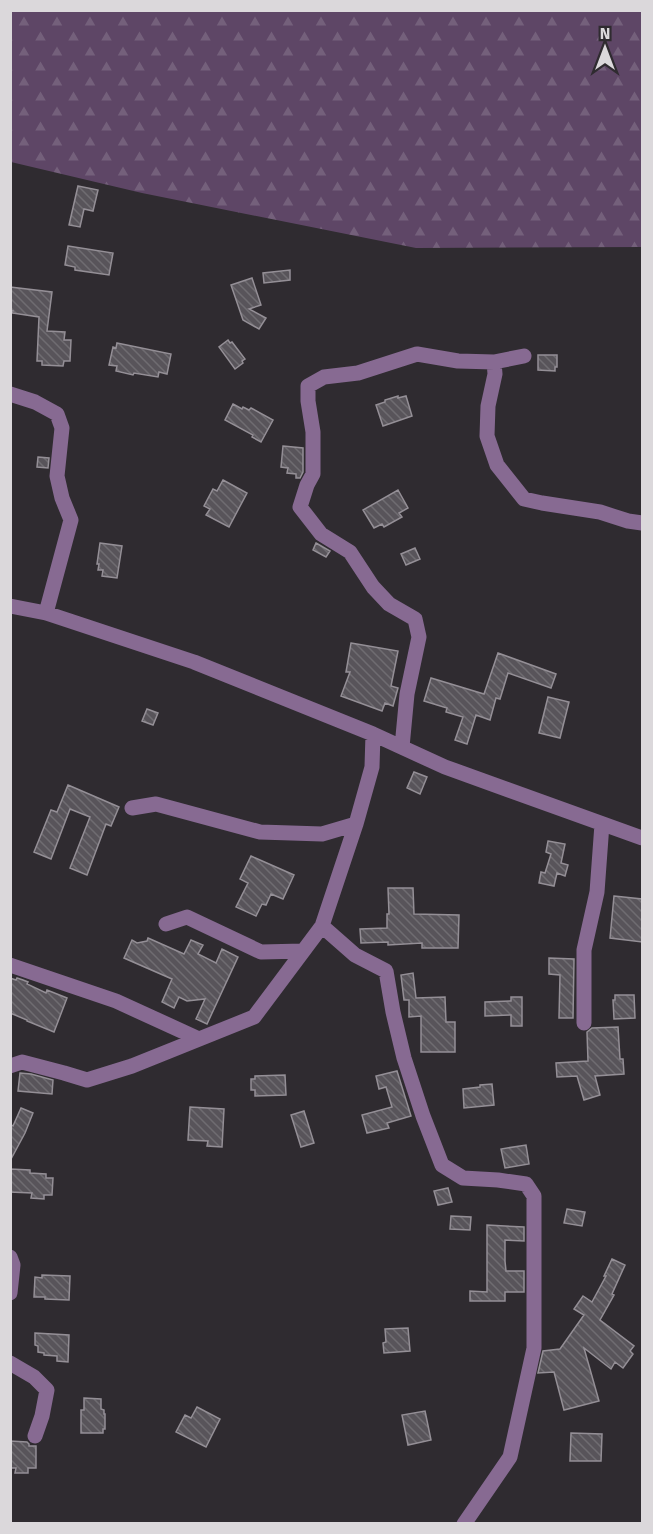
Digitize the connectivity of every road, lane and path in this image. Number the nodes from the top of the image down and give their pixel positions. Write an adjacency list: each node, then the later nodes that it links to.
1 (524, 356): 2 (street)
2 (494, 362): 4 (street); 8 (street)
3 (10, 394): 6 (street)
4 (642, 523)
5 (10, 606): 6 (street)
6 (46, 613): 7 (street)
7 (373, 734): 8 (street); 10 (street)
8 (402, 747): 11 (street)
9 (132, 808): 10 (street)
10 (356, 824): 14 (street)
11 (602, 824): 12 (street); 17 (street)
12 (642, 838)
13 (166, 924): 15 (street)
14 (322, 926): 15 (street); 24 (street)
15 (303, 951): 18 (street)
16 (10, 965): 18 (street)
17 (584, 1023)
18 (200, 1040): 19 (street)
19 (10, 1066)
20 (10, 1257): 21 (street)
21 (10, 1293)
22 (10, 1363): 23 (street)
23 (35, 1436)
24 (464, 1524)

